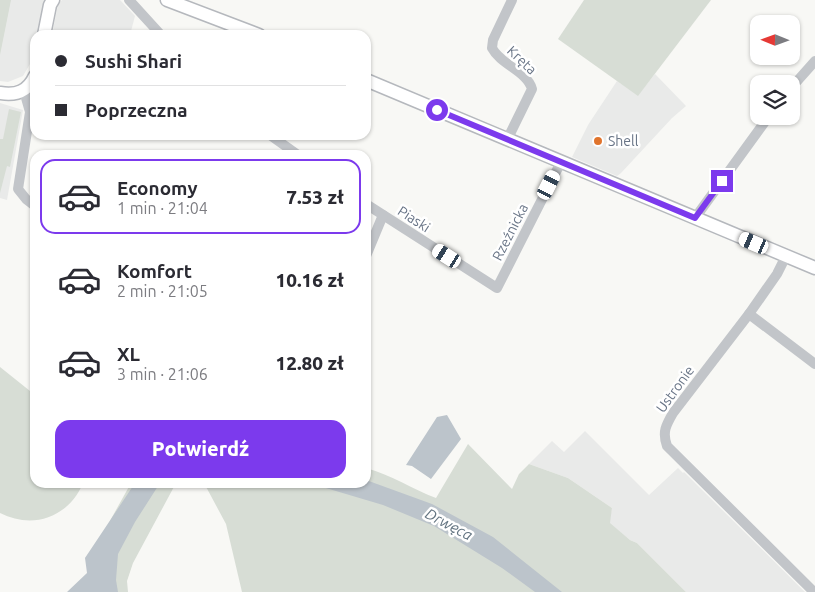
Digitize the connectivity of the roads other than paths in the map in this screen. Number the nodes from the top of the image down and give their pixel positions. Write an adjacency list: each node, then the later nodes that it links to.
1 (129, 0): 6 (street)
2 (167, 0): 7 (main road)
3 (512, 0): 18 (street, Kręta)
4 (51, 2): 5 (main road)
5 (45, 30)
6 (156, 30)
7 (246, 30)
8 (815, 61): 9 (street)
9 (800, 78)
10 (371, 82): 18 (main road)
11 (30, 85): 12 (main road)
12 (24, 91): 13 (main road); 15 (street)
13 (0, 93)
14 (30, 112): 21 (street)
15 (30, 112)
16 (762, 125): 24 (street)
17 (277, 140): 19 (street)
18 (508, 140): 20 (main road)
19 (291, 150)
20 (561, 162): 24 (main road); 28 (street, Rzeźnicka)
21 (30, 202)
22 (371, 207): 23 (street, Piaski)
23 (383, 215): 25 (street); 28 (street, Piaski)
24 (695, 218): 26 (main road)
25 (371, 244)
26 (786, 256): 27 (main road); 29 (street, Ustronie)
27 (815, 268)
28 (497, 288)
29 (749, 314): 30 (street); 31 (street, Ustronie)
30 (815, 364)
31 (814, 592)

